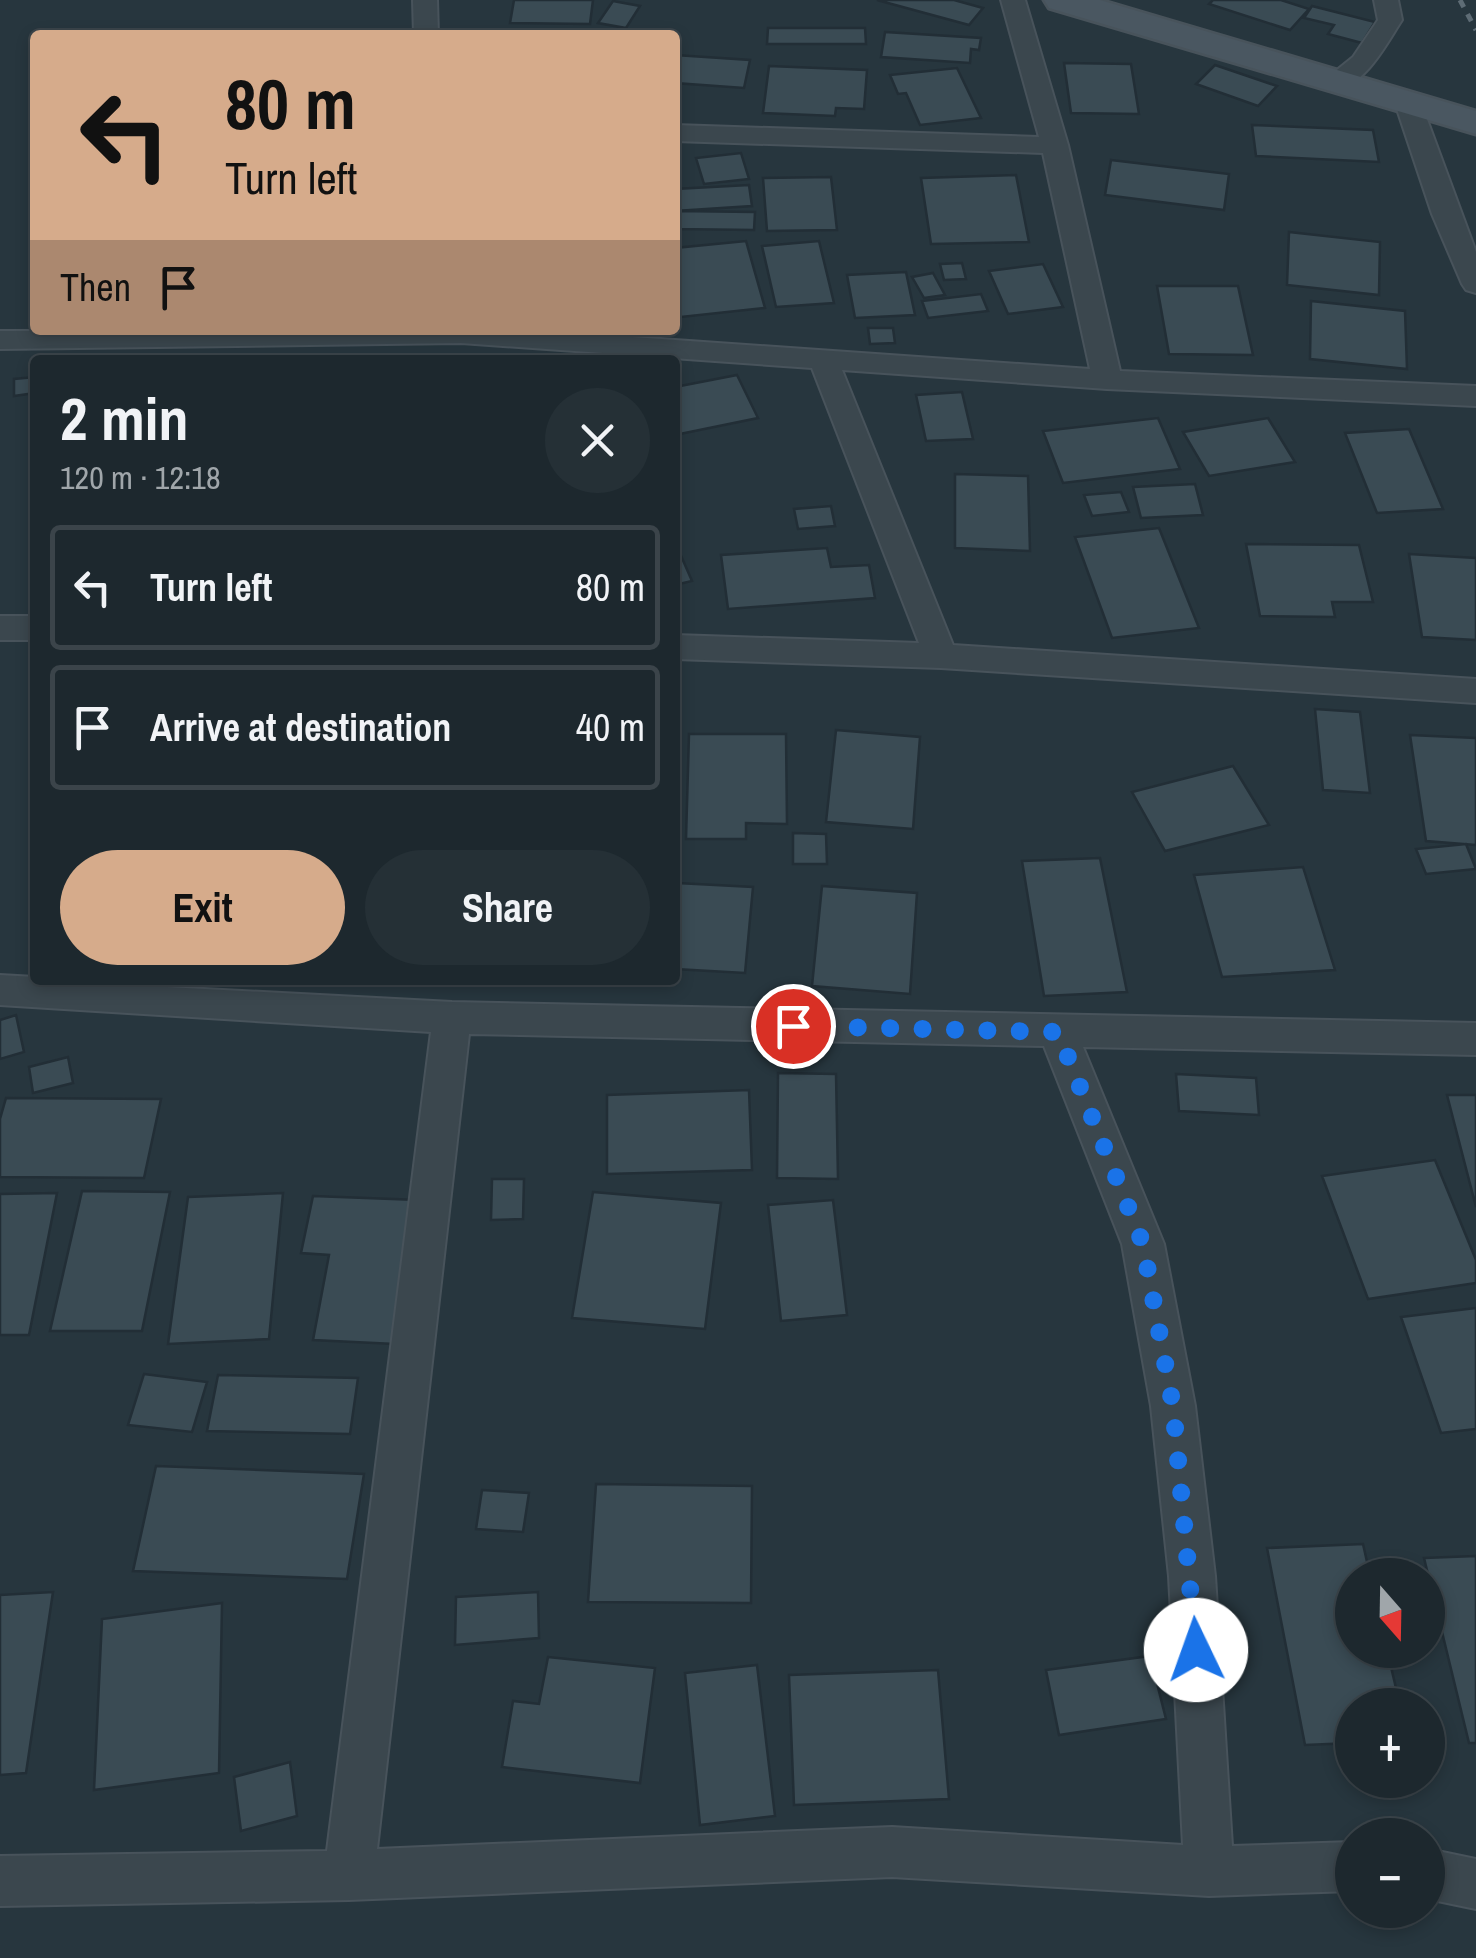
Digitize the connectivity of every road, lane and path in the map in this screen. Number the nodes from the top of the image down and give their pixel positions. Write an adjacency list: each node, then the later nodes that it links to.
1 (425, 0): 5 (street)
2 (1012, 0): 10 (street)
3 (1062, 0): 6 (street)
4 (1386, 0): 6 (street)
5 (426, 30)
6 (1336, 82): 7 (street)
7 (1408, 103): 8 (street); 11 (street)
8 (1476, 122)
9 (680, 133): 10 (street)
10 (1055, 145): 16 (street)
11 (1476, 284)
12 (288, 335): 14 (street)
13 (499, 335): 15 (street)
14 (0, 340)
15 (823, 360): 16 (street); 19 (street)
16 (1107, 380): 17 (street)
17 (1476, 396)
18 (680, 648): 19 (street)
19 (941, 656): 20 (street)
20 (1476, 690)
21 (0, 990): 22 (street)
22 (452, 1018): 23 (street); 27 (street)
23 (1058, 1032): 24 (street); 26 (street)
24 (1476, 1039)
25 (1335, 1867): 26 (street)
26 (1210, 1871): 27 (street)
27 (349, 1875): 29 (street)
28 (1445, 1878): 30 (street)
29 (0, 1881)
30 (1476, 1884)

